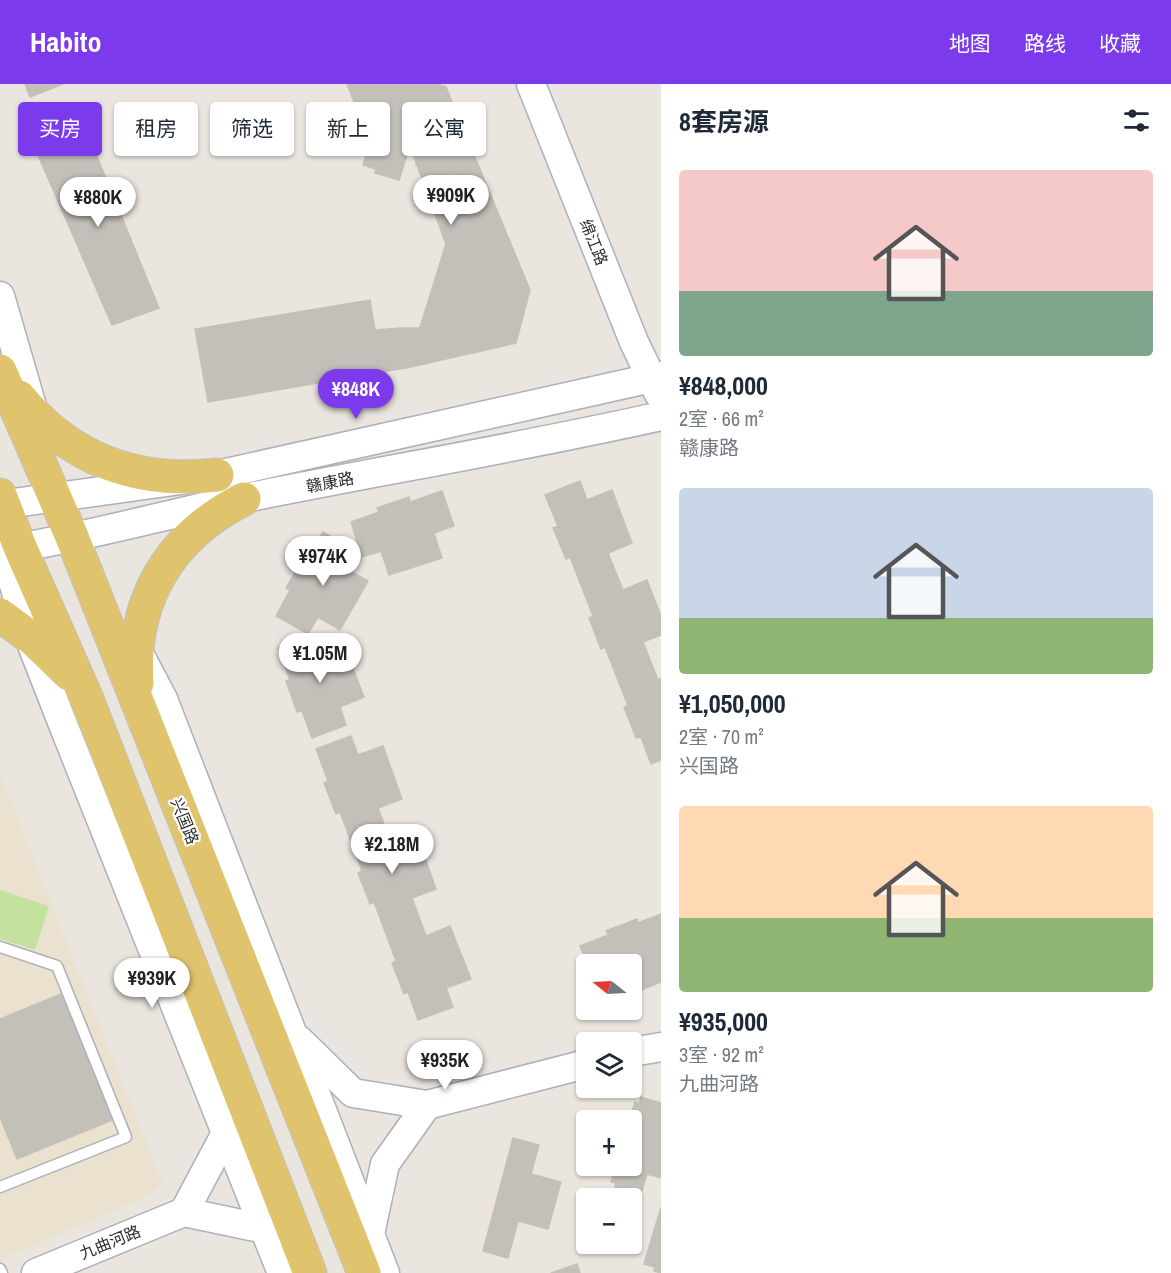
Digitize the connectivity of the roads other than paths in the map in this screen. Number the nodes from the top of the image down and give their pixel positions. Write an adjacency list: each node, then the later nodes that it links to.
1 (531, 84): 4 (street, 绵江路)
2 (0, 296): 5 (street)
3 (0, 370): 5 (main road); 8 (main road, 兴国路)
4 (658, 384): 7 (street, 赣康路)
5 (34, 415): 7 (main road); 8 (street)
6 (661, 416): 9 (street, 赣康路)
7 (217, 475): 8 (street, 赣康路)
8 (59, 497): 10 (street, 赣康路); 11 (main road, 兴国路)
9 (244, 499): 11 (street, 赣康路); 15 (main road)
10 (1, 502): 12 (main road)
11 (76, 536): 12 (street, 赣康路); 15 (street); 17 (main road, 兴国路)
12 (5, 549): 14 (street); 16 (main road)
13 (0, 615): 14 (main road)
14 (28, 635): 16 (main road); 24 (street)
15 (136, 649): 17 (main road); 19 (street)
16 (87, 699): 33 (main road)
17 (141, 711): 34 (main road, 兴国路)
18 (0, 947): 25 (lane)
19 (291, 1031): 23 (street); 28 (street)
20 (661, 1047): 21 (street)
21 (642, 1050)
22 (576, 1067): 23 (street)
23 (427, 1105): 28 (street)
24 (226, 1133): 26 (street); 27 (street)
25 (0, 1187)
26 (184, 1212): 27 (street); 31 (street, 九曲河路)
27 (265, 1229): 32 (street)
28 (370, 1234): 35 (street)
29 (0, 1269): 30 (lane)
30 (2, 1273)
31 (36, 1273)
32 (282, 1273)
33 (310, 1273)
34 (364, 1273)
35 (385, 1273)

